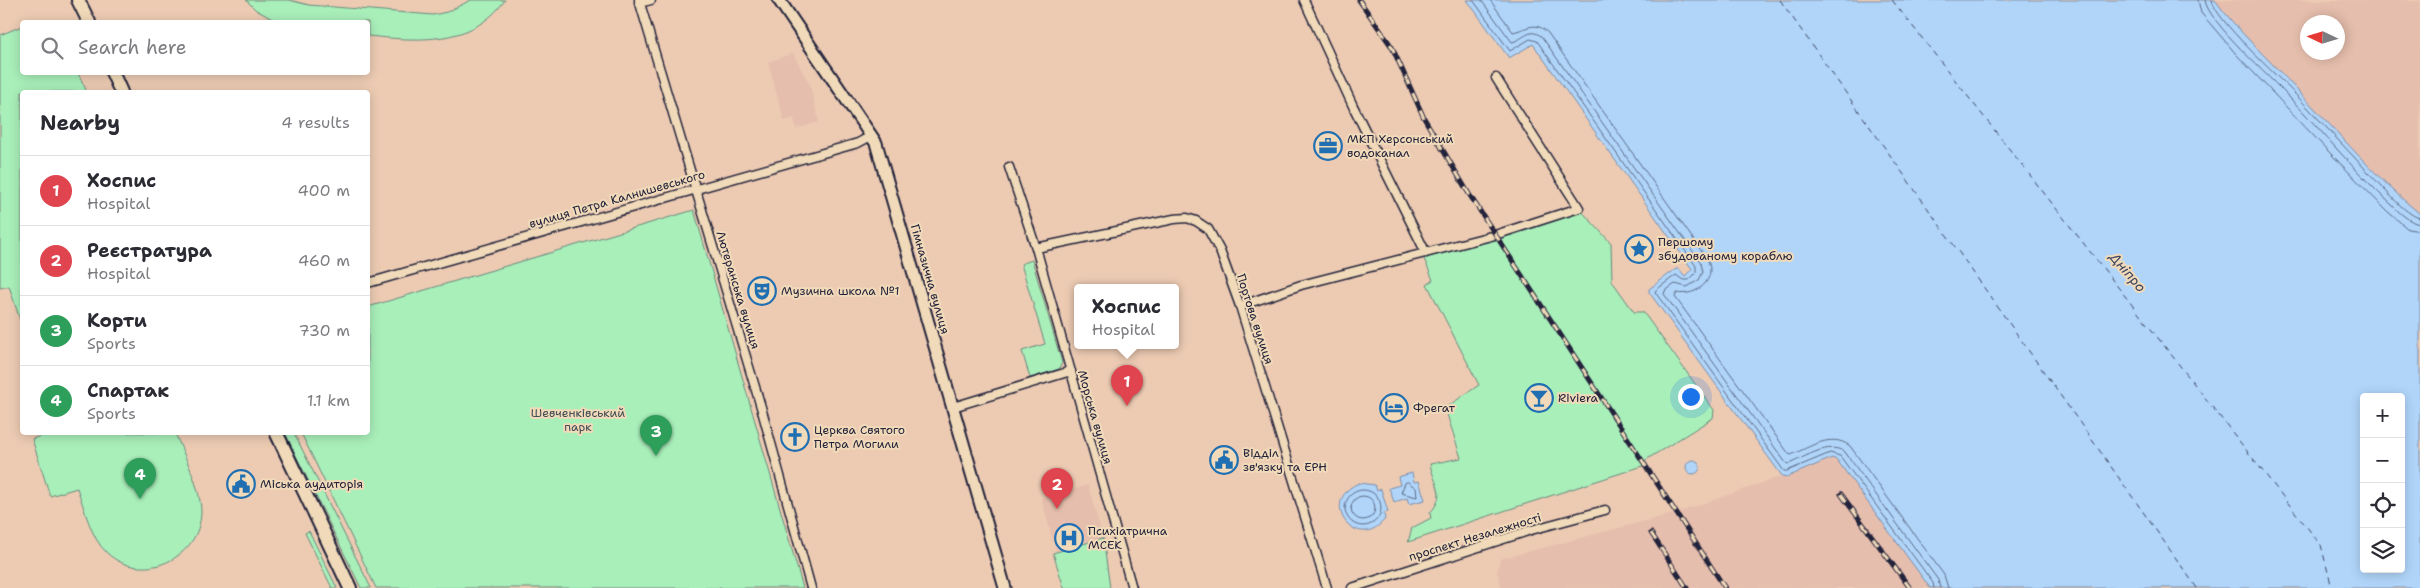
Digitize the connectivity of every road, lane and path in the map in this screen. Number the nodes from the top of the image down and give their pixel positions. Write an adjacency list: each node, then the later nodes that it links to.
1 (78, 0): 6 (main road)
2 (651, 0): 5 (street)
3 (779, 0): 10 (street, Гімназична вулиця)
4 (1304, 0): 14 (street)
5 (639, 2): 12 (street, Лютеранська вулиця)
6 (88, 20)
7 (113, 75): 9 (main road)
8 (1496, 78): 14 (street)
9 (120, 90)
10 (872, 136): 12 (street, вулиця Петра Калнишевського); 18 (street, Гімназична вулиця)
11 (1009, 167): 13 (street, Морська вулиця)
12 (696, 188): 15 (street, вулиця Петра Калнишевського); 22 (street, Лютеранська вулиця)
13 (1036, 248): 16 (street, Портова вулиця); 17 (street, Морська вулиця)
14 (1426, 253): 16 (street)
15 (370, 282)
16 (1240, 306): 25 (street, Портова вулиця)
17 (1071, 371): 18 (street); 24 (street, Морська вулиця)
18 (953, 407): 23 (street, Гімназична вулиця)
19 (277, 435): 21 (main road)
20 (1604, 510): 26 (street, проспект Незалежності)
21 (350, 588)
22 (811, 588)
23 (1006, 588)
24 (1132, 588)
25 (1327, 588)
26 (1352, 588)

